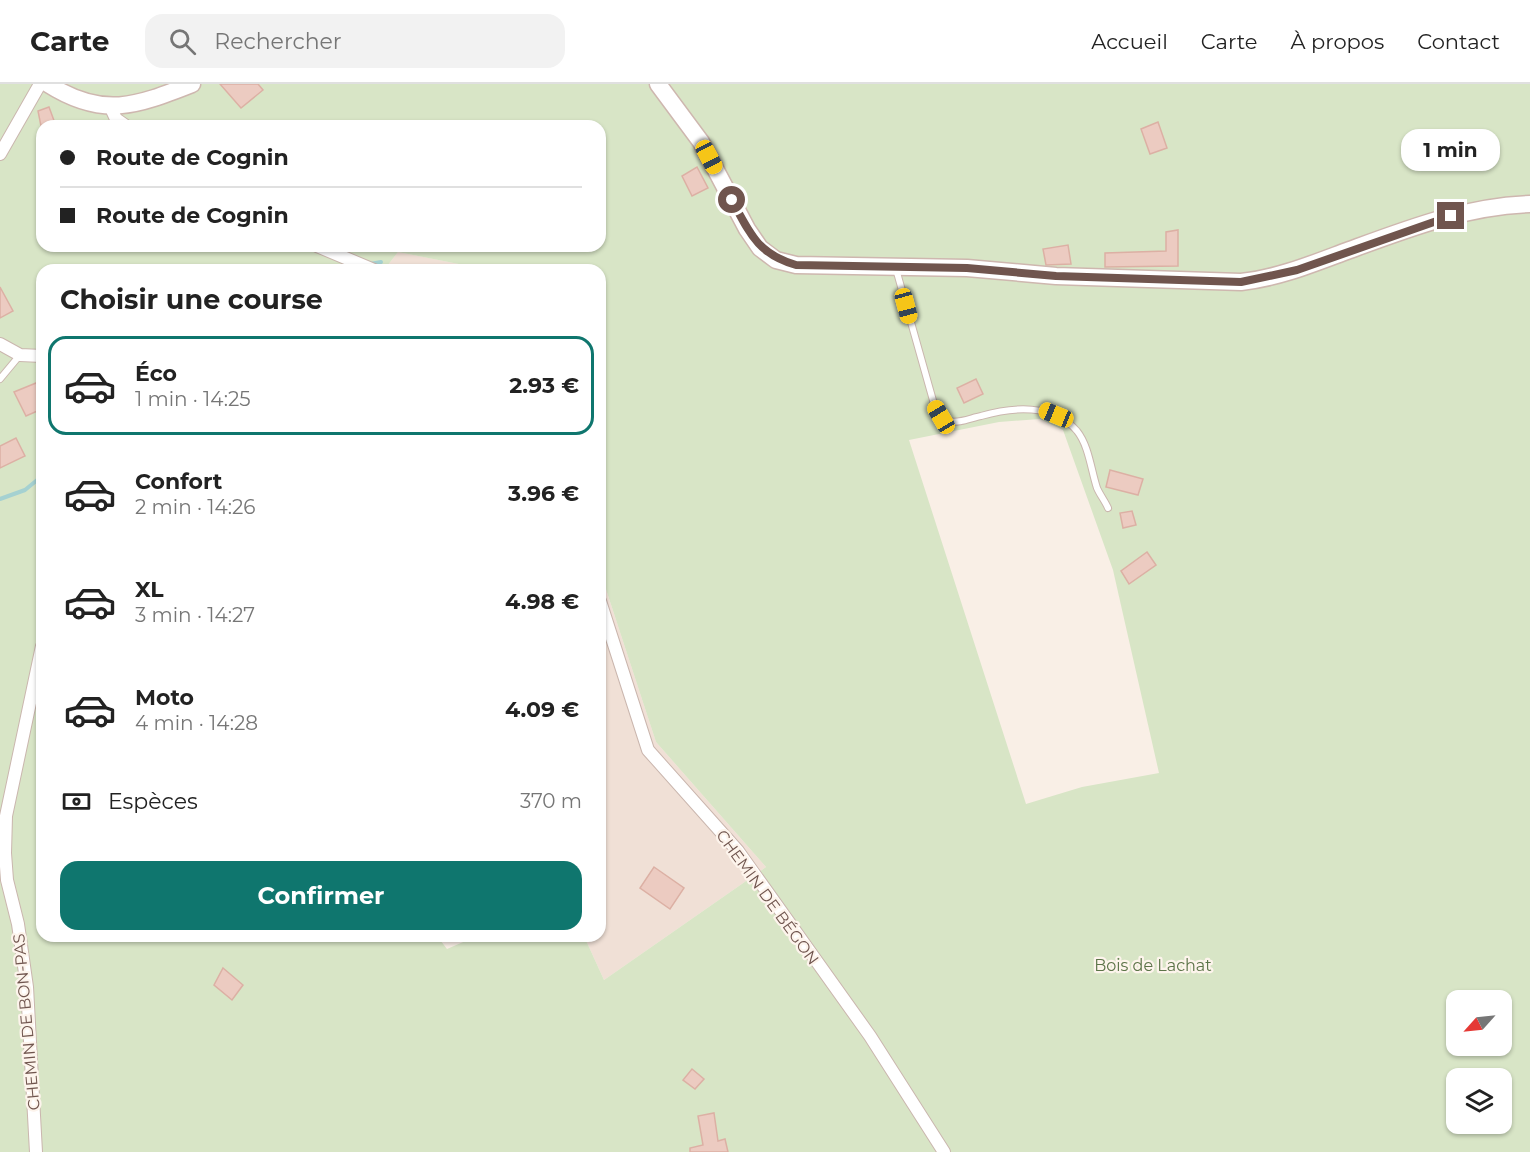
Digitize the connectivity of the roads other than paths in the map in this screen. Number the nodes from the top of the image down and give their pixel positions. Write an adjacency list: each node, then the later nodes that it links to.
1 (40, 84): 7 (street)
2 (48, 84): 5 (main road)
3 (192, 84): 5 (main road)
4 (658, 84): 11 (main road)
5 (110, 106): 6 (street)
6 (118, 120)
7 (0, 154)
8 (1530, 204): 11 (main road)
9 (332, 252): 10 (street)
10 (360, 264)
11 (896, 267): 16 (lane)
12 (0, 344): 13 (street)
13 (20, 355): 14 (street); 15 (lane)
14 (36, 356)
15 (0, 379)
16 (1108, 508)
17 (606, 620): 21 (street, CHEMIN DE BÉGON)
18 (36, 672): 19 (street, CHEMIN DE BON-PAS)
19 (3, 818): 20 (street, CHEMIN DE BON-PAS)
20 (36, 1152)
21 (944, 1152)

